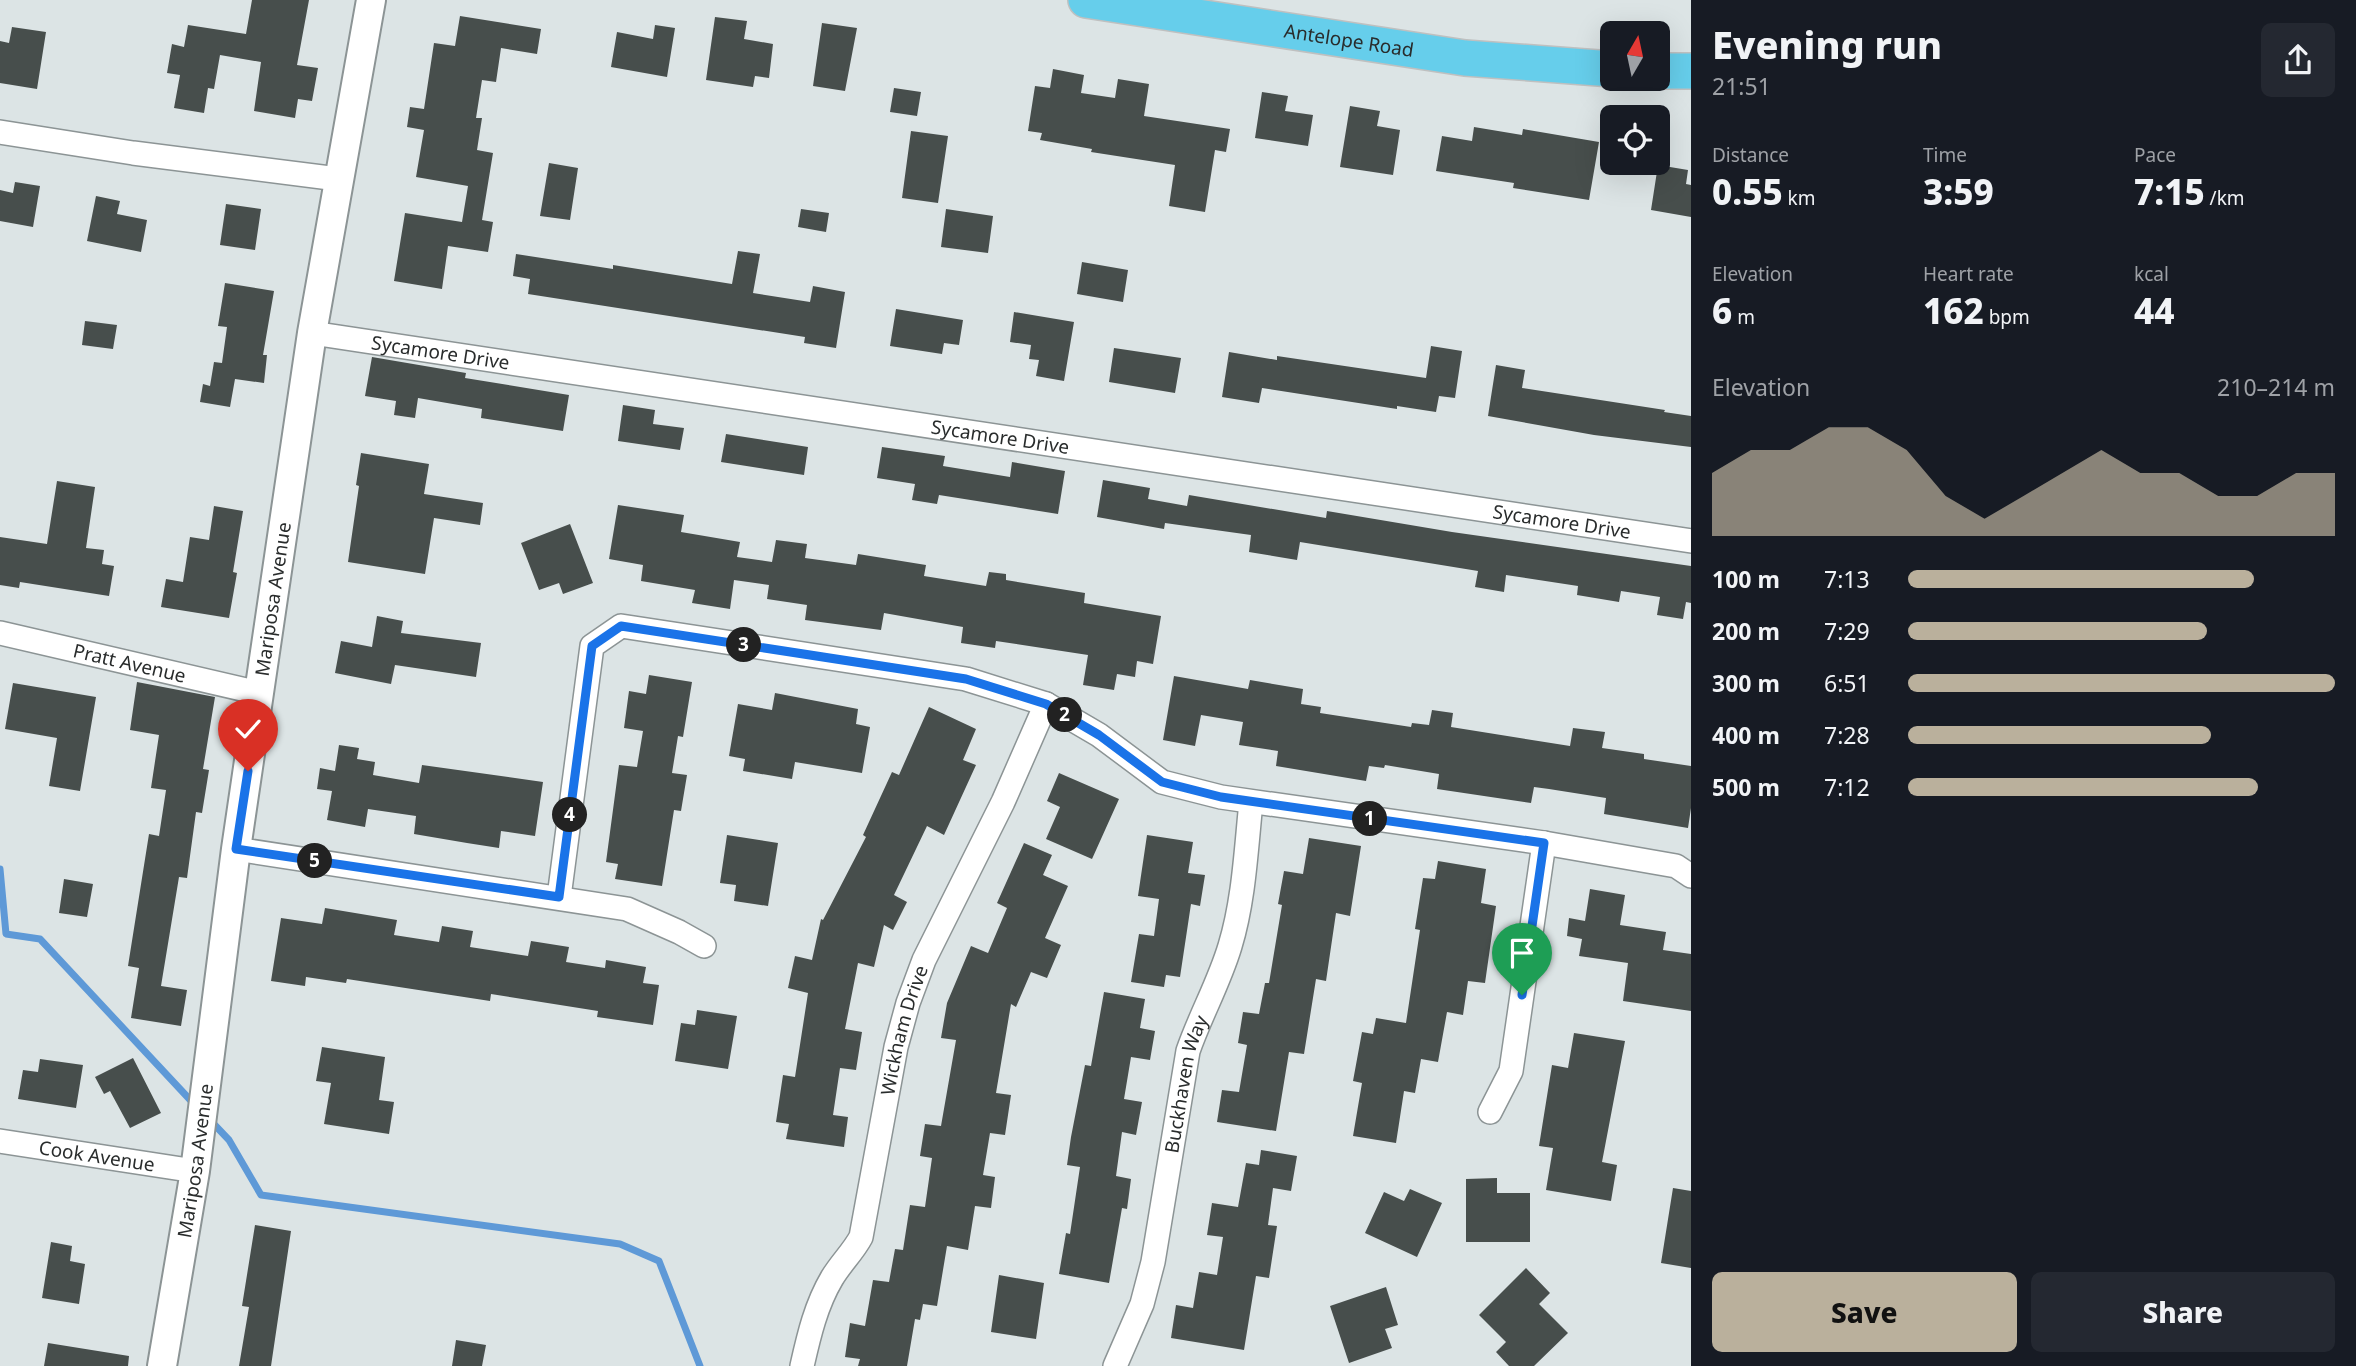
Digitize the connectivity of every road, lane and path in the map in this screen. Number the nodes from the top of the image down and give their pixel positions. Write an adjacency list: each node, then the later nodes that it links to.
1 (371, 0): 7 (street, Mariposa Avenue)
2 (1086, 0): 3 (main road, Antelope Road)
3 (1600, 68)
4 (1670, 71): 5 (main road)
5 (1691, 71)
6 (0, 132): 7 (street)
7 (338, 180): 8 (street, Mariposa Avenue)
8 (312, 333): 9 (street, Sycamore Drive); 11 (street, Mariposa Avenue)
9 (1691, 541)
10 (0, 633): 11 (street, Pratt Avenue)
11 (259, 693): 15 (street, Mariposa Avenue)
12 (1046, 704): 13 (street); 17 (street); 23 (street, Wickham Drive)
13 (1251, 802): 14 (street); 24 (street, Buckhaven Way)
14 (1544, 843): 16 (street); 19 (street)
15 (236, 849): 17 (street); 21 (street, Mariposa Avenue)
16 (1691, 876)
17 (559, 897): 18 (street)
18 (704, 946)
19 (1490, 1112)
20 (0, 1141): 21 (street, Cook Avenue)
21 (196, 1160): 22 (street, Mariposa Avenue)
22 (162, 1366)
23 (802, 1366)
24 (1115, 1366)

